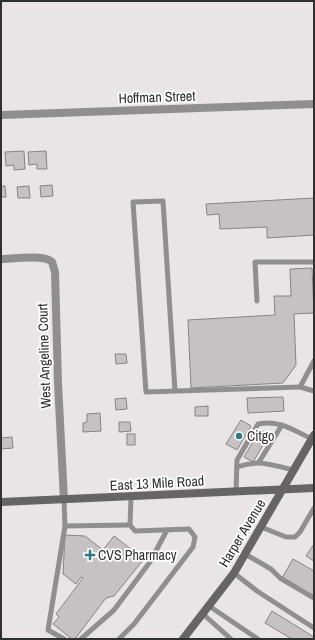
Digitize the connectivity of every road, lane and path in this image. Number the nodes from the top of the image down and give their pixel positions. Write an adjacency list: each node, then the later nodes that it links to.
1 (314, 104): 2 (street, Hoffman Street)
2 (1, 116)
3 (1, 259): 19 (street, West Angeline Court)
4 (314, 262): 5 (lane)
5 (256, 302)
6 (314, 361): 7 (lane)
7 (300, 387): 8 (lane); 9 (lane)
8 (175, 391): 8 (lane)
9 (314, 392)
10 (282, 425): 11 (lane); 12 (lane); 13 (lane)
11 (313, 437): 14 (main road, Harper Avenue)
12 (259, 462): 13 (lane); 14 (lane)
13 (237, 467): 17 (lane)
14 (294, 470): 16 (main road, Harper Avenue)
15 (314, 488): 16 (main road, East 13 Mile Road)
16 (282, 490): 17 (main road, East 13 Mile Road); 24 (main road, Harper Avenue)
17 (236, 492): 18 (main road, East 13 Mile Road)
18 (131, 497): 19 (main road, East 13 Mile Road); 22 (lane)
19 (64, 500): 20 (main road, East 13 Mile Road); 23 (lane)
20 (1, 502)
21 (314, 508): 24 (lane)
22 (130, 525): 23 (lane); 25 (lane)
23 (65, 526): 33 (lane)
24 (261, 527): 26 (main road, Harper Avenue)
25 (167, 530): 34 (lane); 35 (lane)
26 (245, 554): 27 (main road, Harper Avenue); 28 (lane)
27 (234, 573): 29 (main road, Harper Avenue); 31 (lane)
28 (314, 598)
29 (209, 606): 30 (main road, Harper Avenue); 32 (lane)
30 (203, 614): 36 (main road, Harper Avenue); 37 (lane)
31 (314, 628)
32 (255, 638)
33 (64, 639)
34 (81, 639)
35 (119, 639)
36 (183, 639)
37 (231, 639)

